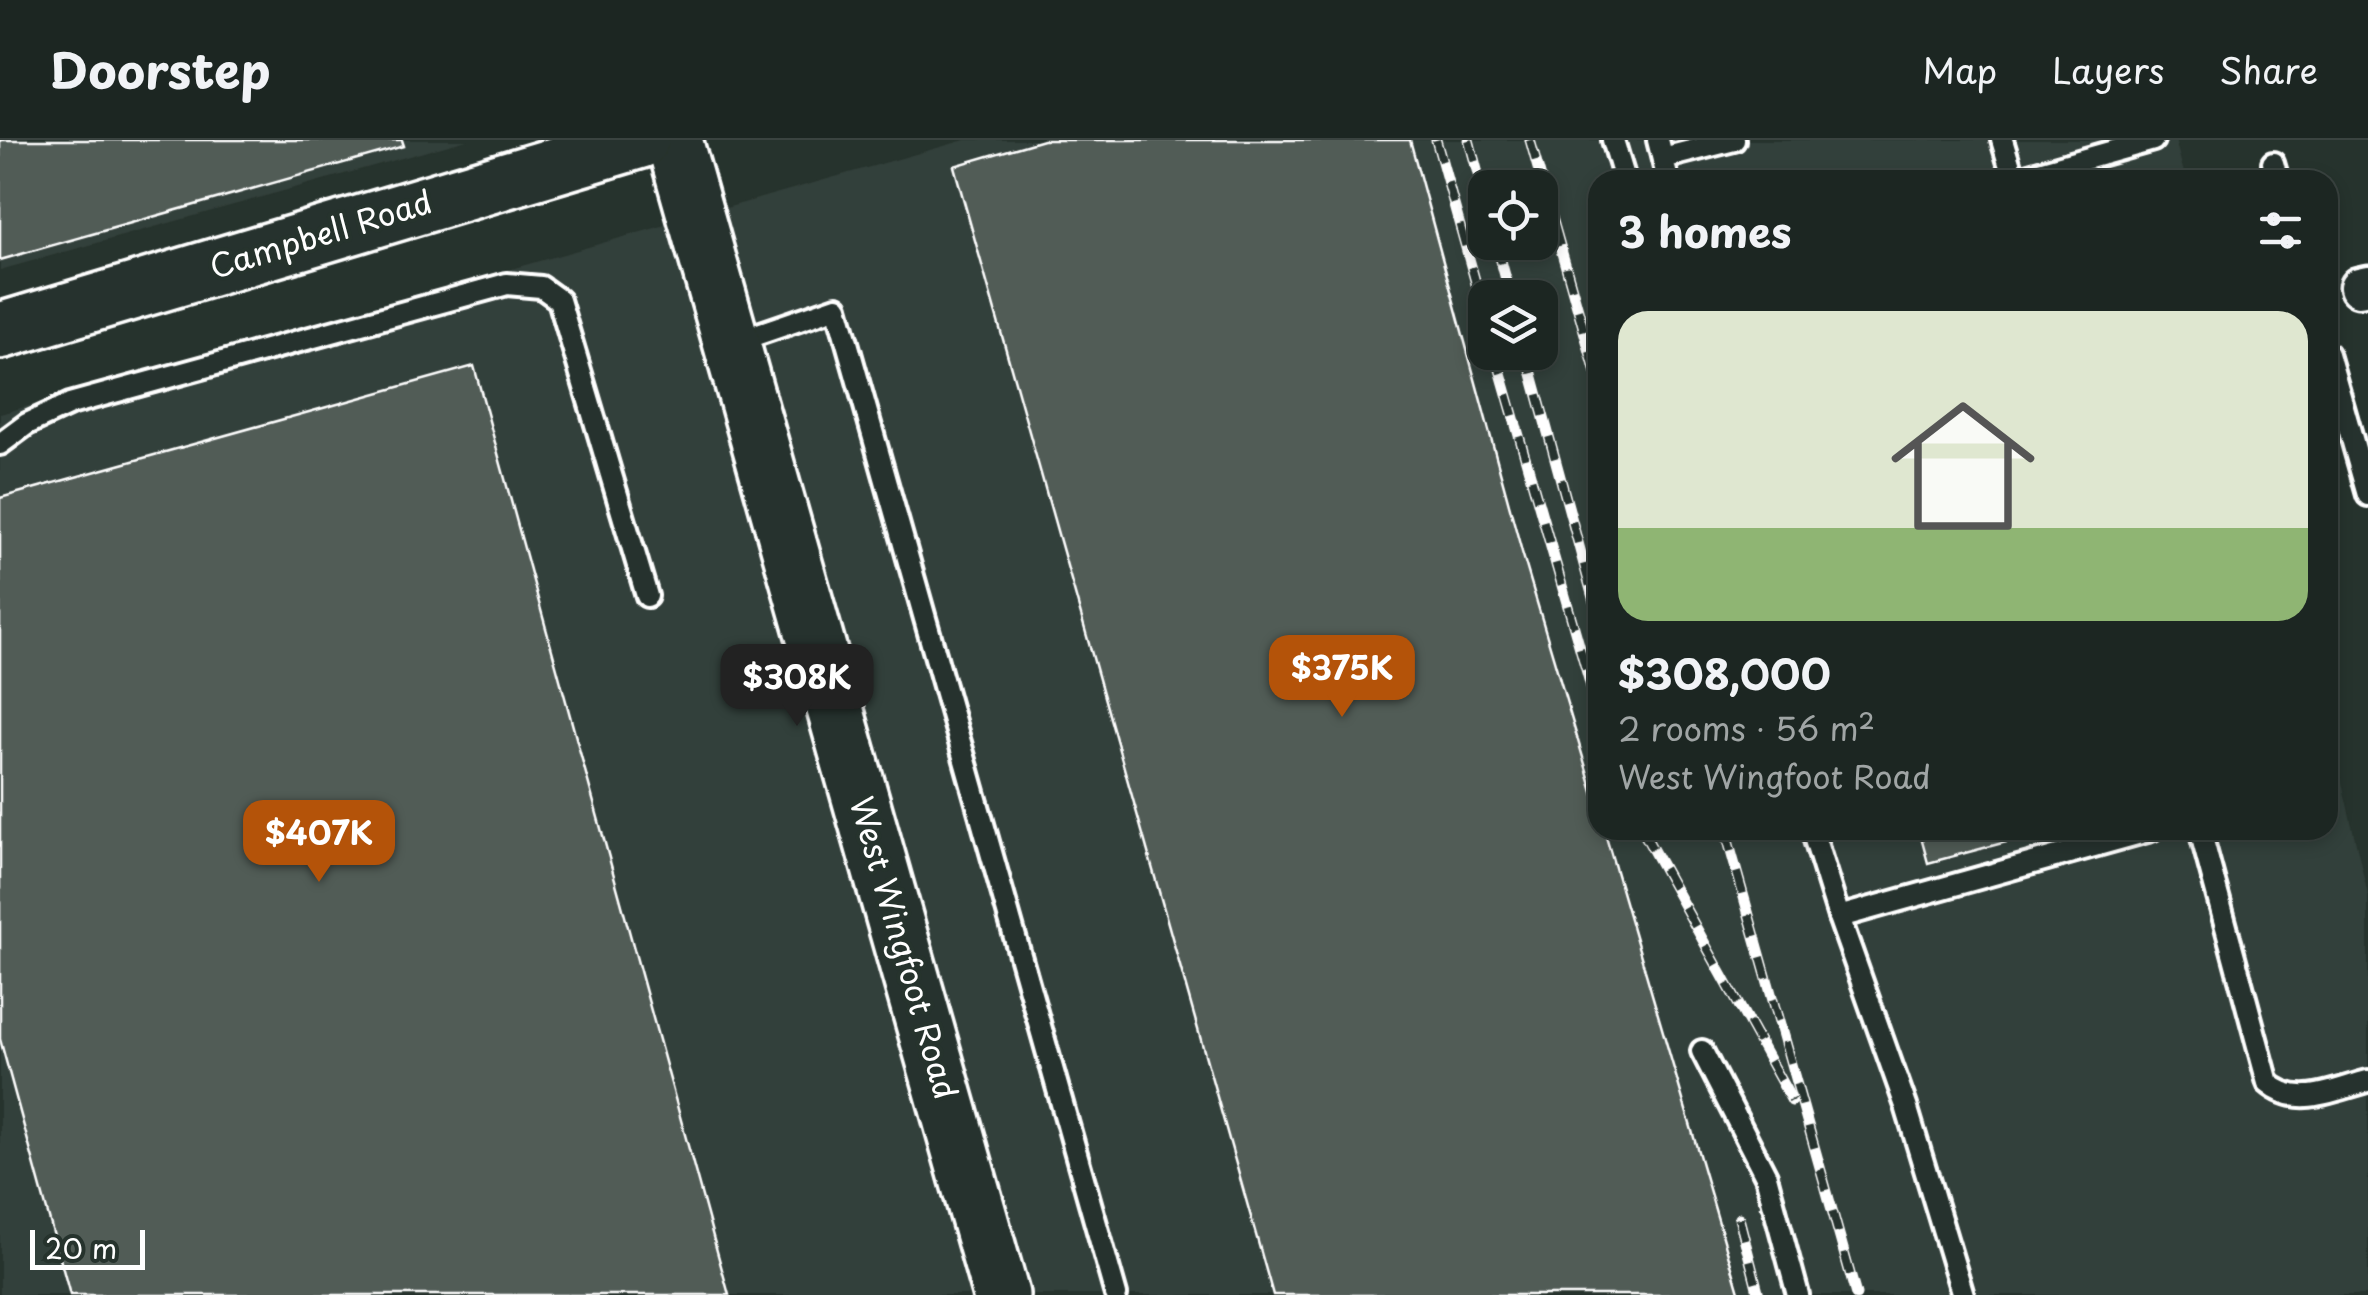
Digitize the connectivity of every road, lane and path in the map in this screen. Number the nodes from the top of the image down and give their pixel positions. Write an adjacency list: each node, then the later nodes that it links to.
1 (642, 140): 11 (street, Campbell Road)
2 (674, 140): 12 (street, West Wingfoot Road)
3 (1614, 140): 8 (lane)
4 (1734, 140): 7 (lane)
5 (2002, 140): 9 (lane)
6 (2153, 140): 10 (lane)
7 (1661, 149)
8 (1622, 170)
9 (2010, 170)
10 (2048, 170)
11 (0, 331)
12 (732, 343): 23 (street, West Wingfoot Road); 24 (lane)
13 (2338, 389): 15 (lane)
14 (0, 444): 16 (lane)
15 (2368, 495)
16 (646, 596)
17 (1815, 840): 20 (lane)
18 (2114, 840): 20 (lane)
19 (2203, 840): 22 (lane)
20 (1838, 917): 26 (lane)
21 (1702, 1052): 25 (lane)
22 (2368, 1081)
23 (1001, 1295)
24 (1116, 1295)
25 (1798, 1295)
26 (1963, 1295)

